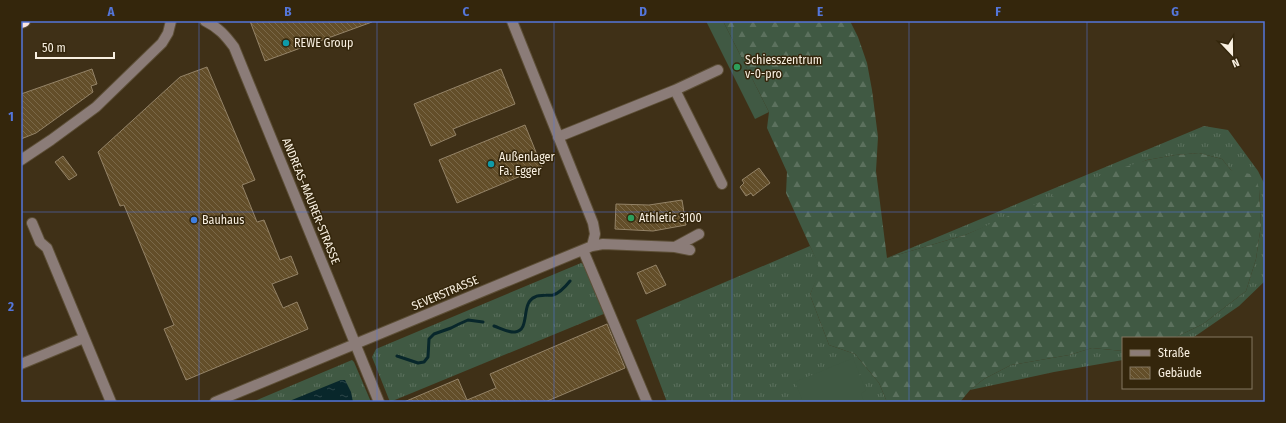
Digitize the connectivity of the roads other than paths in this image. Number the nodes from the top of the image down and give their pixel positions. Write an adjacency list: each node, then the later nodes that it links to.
1 (24, 21): 5 (highway)
2 (171, 21): 9 (street)
3 (205, 21): 17 (street, ANDREAS-MAURER-STRASSE)
4 (512, 21): 8 (street)
5 (21, 22)
6 (718, 70): 7 (street)
7 (675, 90): 8 (street); 10 (street)
8 (558, 137): 14 (street)
9 (21, 160)
10 (722, 184)
11 (32, 223): 16 (street)
12 (699, 234): 13 (street)
13 (675, 247): 14 (street, SEVERSTRASSE); 15 (street, SEVERSTRASSE)
14 (587, 248): 17 (street, SEVERSTRASSE); 22 (street)
15 (690, 250)
16 (84, 338): 18 (street); 19 (street)
17 (356, 344): 20 (street, SEVERSTRASSE); 21 (street, ANDREAS-MAURER-STRASSE)
18 (21, 364)
19 (111, 402)
20 (216, 402)
21 (379, 402)
22 (647, 402)

